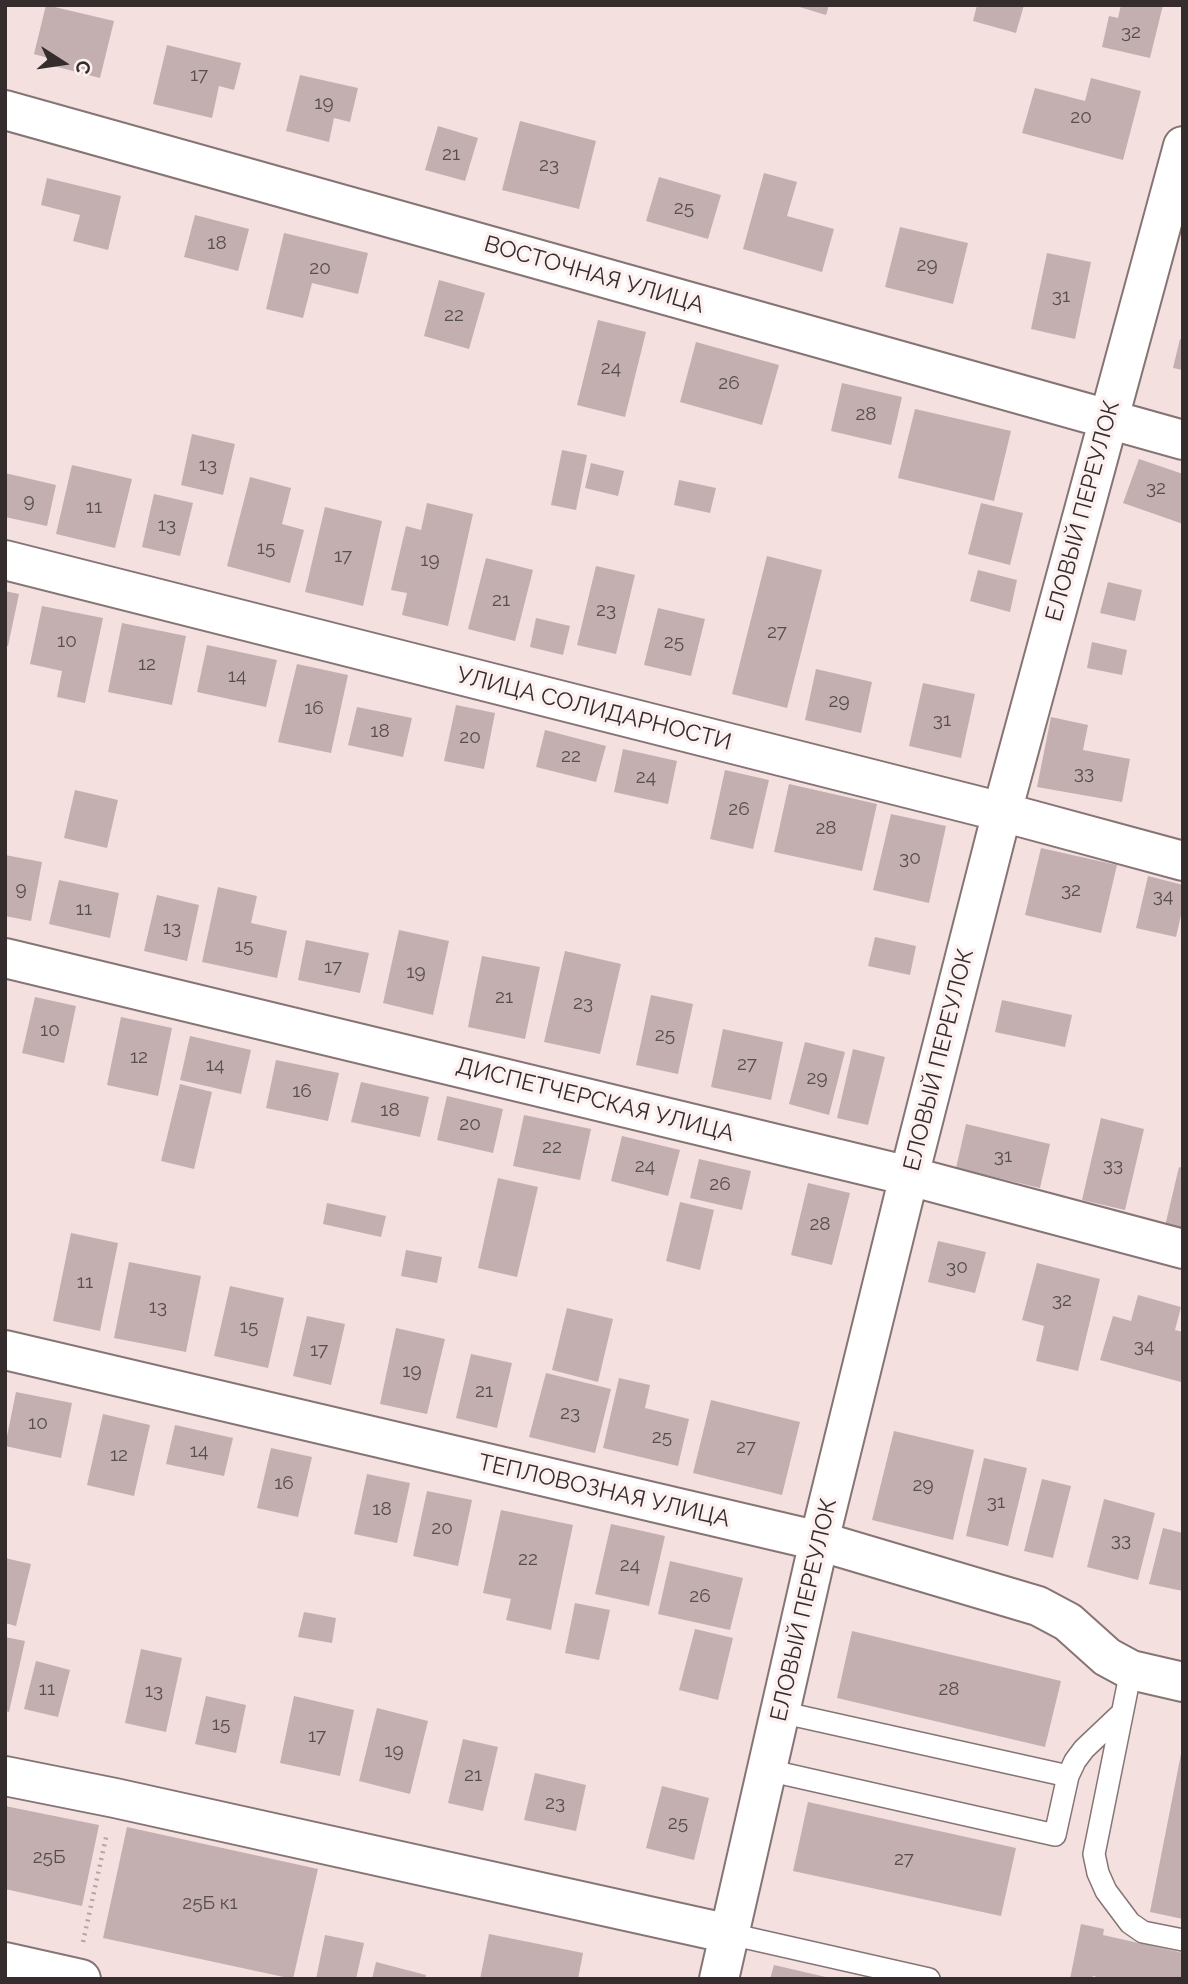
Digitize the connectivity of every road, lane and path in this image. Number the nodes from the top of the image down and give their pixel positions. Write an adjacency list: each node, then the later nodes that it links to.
1 (5, 110): 3 (street, ВОСТОЧНАЯ УЛИЦА)
2 (1183, 146): 3 (street, ЕЛОВЫЙ ПЕРЕУЛОК)
3 (1108, 419): 4 (street, ВОСТОЧНАЯ УЛИЦА); 6 (street, ЕЛОВЫЙ ПЕРЕУЛОК)
4 (1183, 440)
5 (5, 560): 6 (street, УЛИЦА СОЛИДАРНОСТИ)
6 (1002, 812): 7 (street, УЛИЦА СОЛИДАРНОСТИ); 9 (street, ЕЛОВЫЙ ПЕРЕУЛОК)
7 (1183, 861)
8 (5, 958): 9 (street, ДИСПЕТЧЕРСКАЯ УЛИЦА)
9 (909, 1176): 10 (street, ДИСПЕТЧЕРСКАЯ УЛИЦА); 12 (street, ЕЛОВЫЙ ПЕРЕУЛОК)
10 (1183, 1250)
11 (5, 1350): 12 (street, ТЕПЛОВОЗНАЯ УЛИЦА)
12 (819, 1541): 13 (street, ТЕПЛОВОЗНАЯ УЛИЦА); 15 (street, ЕЛОВЫЙ ПЕРЕУЛОК)
13 (1131, 1670): 14 (street, ТЕПЛОВОЗНАЯ УЛИЦА); 16 (lane)
14 (1183, 1682)
15 (780, 1712): 17 (street, ЕЛОВЫЙ ПЕРЕУЛОК); 19 (lane)
16 (1122, 1713): 19 (lane); 22 (lane)
17 (767, 1770): 19 (lane); 21 (street, ЕЛОВЫЙ ПЕРЕУЛОК)
18 (5, 1776): 20 (street)
19 (1068, 1776)
20 (115, 1798): 21 (street); 23 (path)
21 (730, 1934): 25 (street, ЕЛОВЫЙ ПЕРЕУЛОК); 26 (lane)
22 (1183, 1940)
23 (82, 1960): 24 (street)
24 (5, 1962)
25 (719, 1979)
26 (929, 1979)

